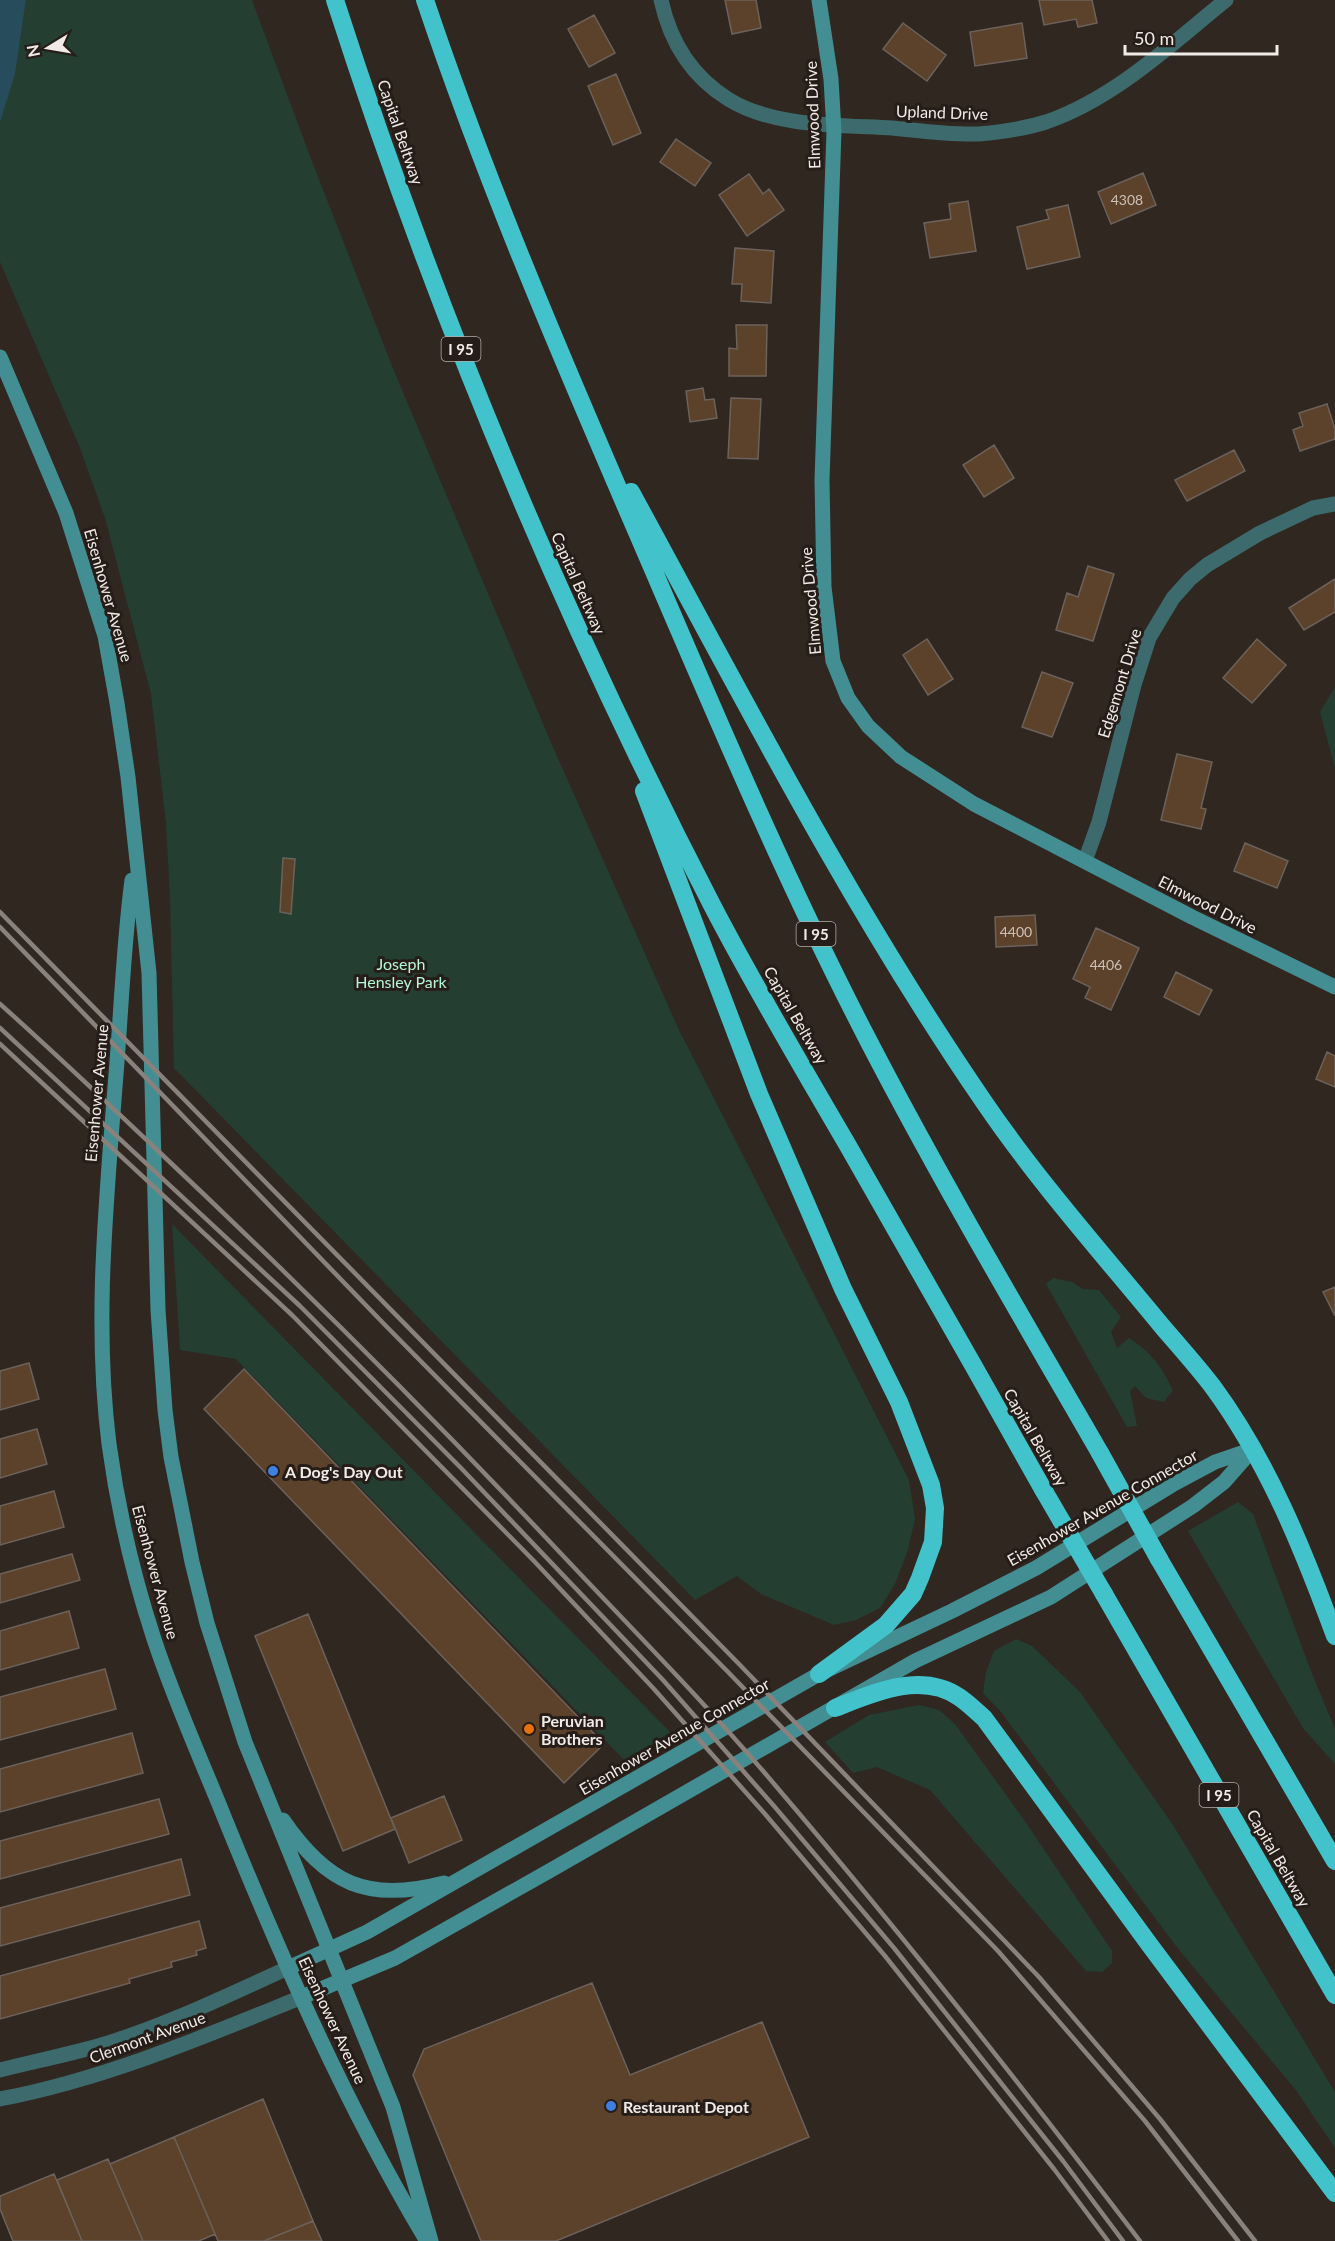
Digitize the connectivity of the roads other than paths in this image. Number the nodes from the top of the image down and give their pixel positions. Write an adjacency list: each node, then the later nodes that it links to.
1 (335, 0): 10 (highway, Capital Beltway / I 95)
2 (425, 0): 8 (highway, I 95)
3 (661, 0): 6 (street, Upland Drive)
4 (819, 0): 6 (main road, Elmwood Drive)
5 (1226, 0): 6 (street, Upland Drive)
6 (833, 124): 12 (main road, Elmwood Drive)
7 (0, 357): 11 (main road, Eisenhower Avenue)
8 (577, 393): 14 (highway); 19 (highway, I 95, bridge)
9 (1335, 504): 12 (street, Edgemont Drive)
10 (606, 691): 16 (highway); 24 (highway, Capital Beltway / I 95, bridge)
11 (136, 856): 18 (main road, Eisenhower Avenue); 22 (main road, Eisenhower Avenue)
12 (1085, 861): 13 (main road, Elmwood Drive)
13 (1335, 987)
14 (1253, 1449): 15 (highway); 16 (main road, Eisenhower Avenue Connector); 17 (main road)
15 (1335, 1636)
16 (819, 1674): 20 (main road, Eisenhower Avenue Connector)
17 (836, 1708): 23 (main road); 28 (highway)
18 (266, 1795): 20 (main road); 21 (main road, Eisenhower Avenue)
19 (1335, 1861)
20 (464, 1878): 21 (main road, Eisenhower Avenue Connector)
21 (330, 1949): 22 (main road, Eisenhower Avenue Connector); 23 (main road, Eisenhower Avenue)
22 (288, 1968): 25 (main road, Eisenhower Avenue); 26 (street, Clermont Avenue)
23 (343, 1981): 25 (main road); 30 (main road, Eisenhower Avenue)
24 (1335, 1995)
25 (302, 1997): 27 (street, Clermont Avenue); 29 (main road, Eisenhower Avenue)
26 (0, 2070)
27 (0, 2099)
28 (1335, 2193)
29 (427, 2241)
30 (431, 2241)

